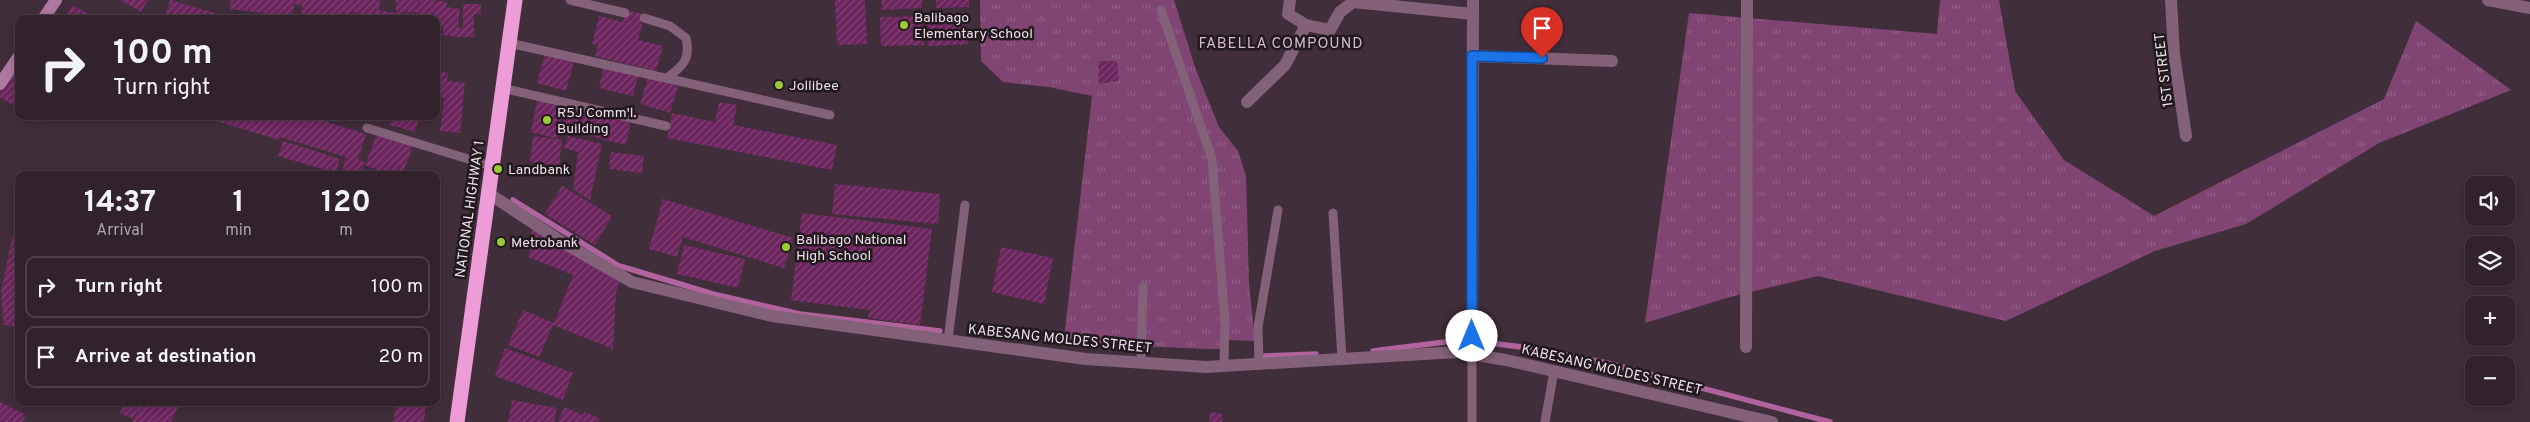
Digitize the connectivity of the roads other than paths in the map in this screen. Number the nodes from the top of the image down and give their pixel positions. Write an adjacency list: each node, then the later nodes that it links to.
1 (56, 0): 13 (main road)
2 (515, 0): 16 (highway, NATIONAL HIGHWAY 1)
3 (570, 0): 11 (lane)
4 (1290, 0): 15 (street)
5 (1473, 0): 12 (street)
6 (1747, 0): 36 (street)
7 (2171, 0): 27 (street, 1ST STREET)
8 (2488, 0): 9 (street)
9 (2530, 8)
10 (1162, 10): 40 (lane)
11 (625, 13)
12 (1473, 14): 15 (street); 17 (street)
13 (46, 15)
14 (644, 18): 20 (lane)
15 (1306, 25): 23 (street)
16 (509, 43): 20 (lane); 22 (highway, NATIONAL HIGHWAY 1)
17 (1472, 56): 18 (street); 35 (street)
18 (1612, 60)
19 (15, 62): 21 (main road)
20 (667, 78): 24 (lane)
21 (0, 84)
22 (502, 88): 25 (lane); 28 (highway, NATIONAL HIGHWAY 1)
23 (1247, 102)
24 (830, 115)
25 (666, 126)
26 (367, 128): 28 (lane)
27 (2186, 136)
28 (491, 166): 29 (highway, NATIONAL HIGHWAY 1)
29 (488, 193): 34 (street, KABESANG MOLDES STREET); 42 (highway, NATIONAL HIGHWAY 1)
30 (965, 205): 34 (lane)
31 (1278, 210): 39 (lane)
32 (1333, 213): 37 (lane)
33 (1143, 287): 38 (lane)
34 (948, 340): 38 (street, KABESANG MOLDES STREET)
35 (1472, 346): 37 (street, KABESANG MOLDES STREET); 41 (street, KABESANG MOLDES STREET); 43 (lane)
36 (1746, 347)
37 (1342, 359): 39 (street, KABESANG MOLDES STREET)
38 (1141, 362): 40 (street, KABESANG MOLDES STREET)
39 (1259, 365): 40 (street, KABESANG MOLDES STREET)
40 (1224, 366)
41 (1554, 371): 44 (lane); 45 (street, KABESANG MOLDES STREET)
42 (456, 422)
43 (1472, 422)
44 (1545, 422)
45 (1772, 422)

